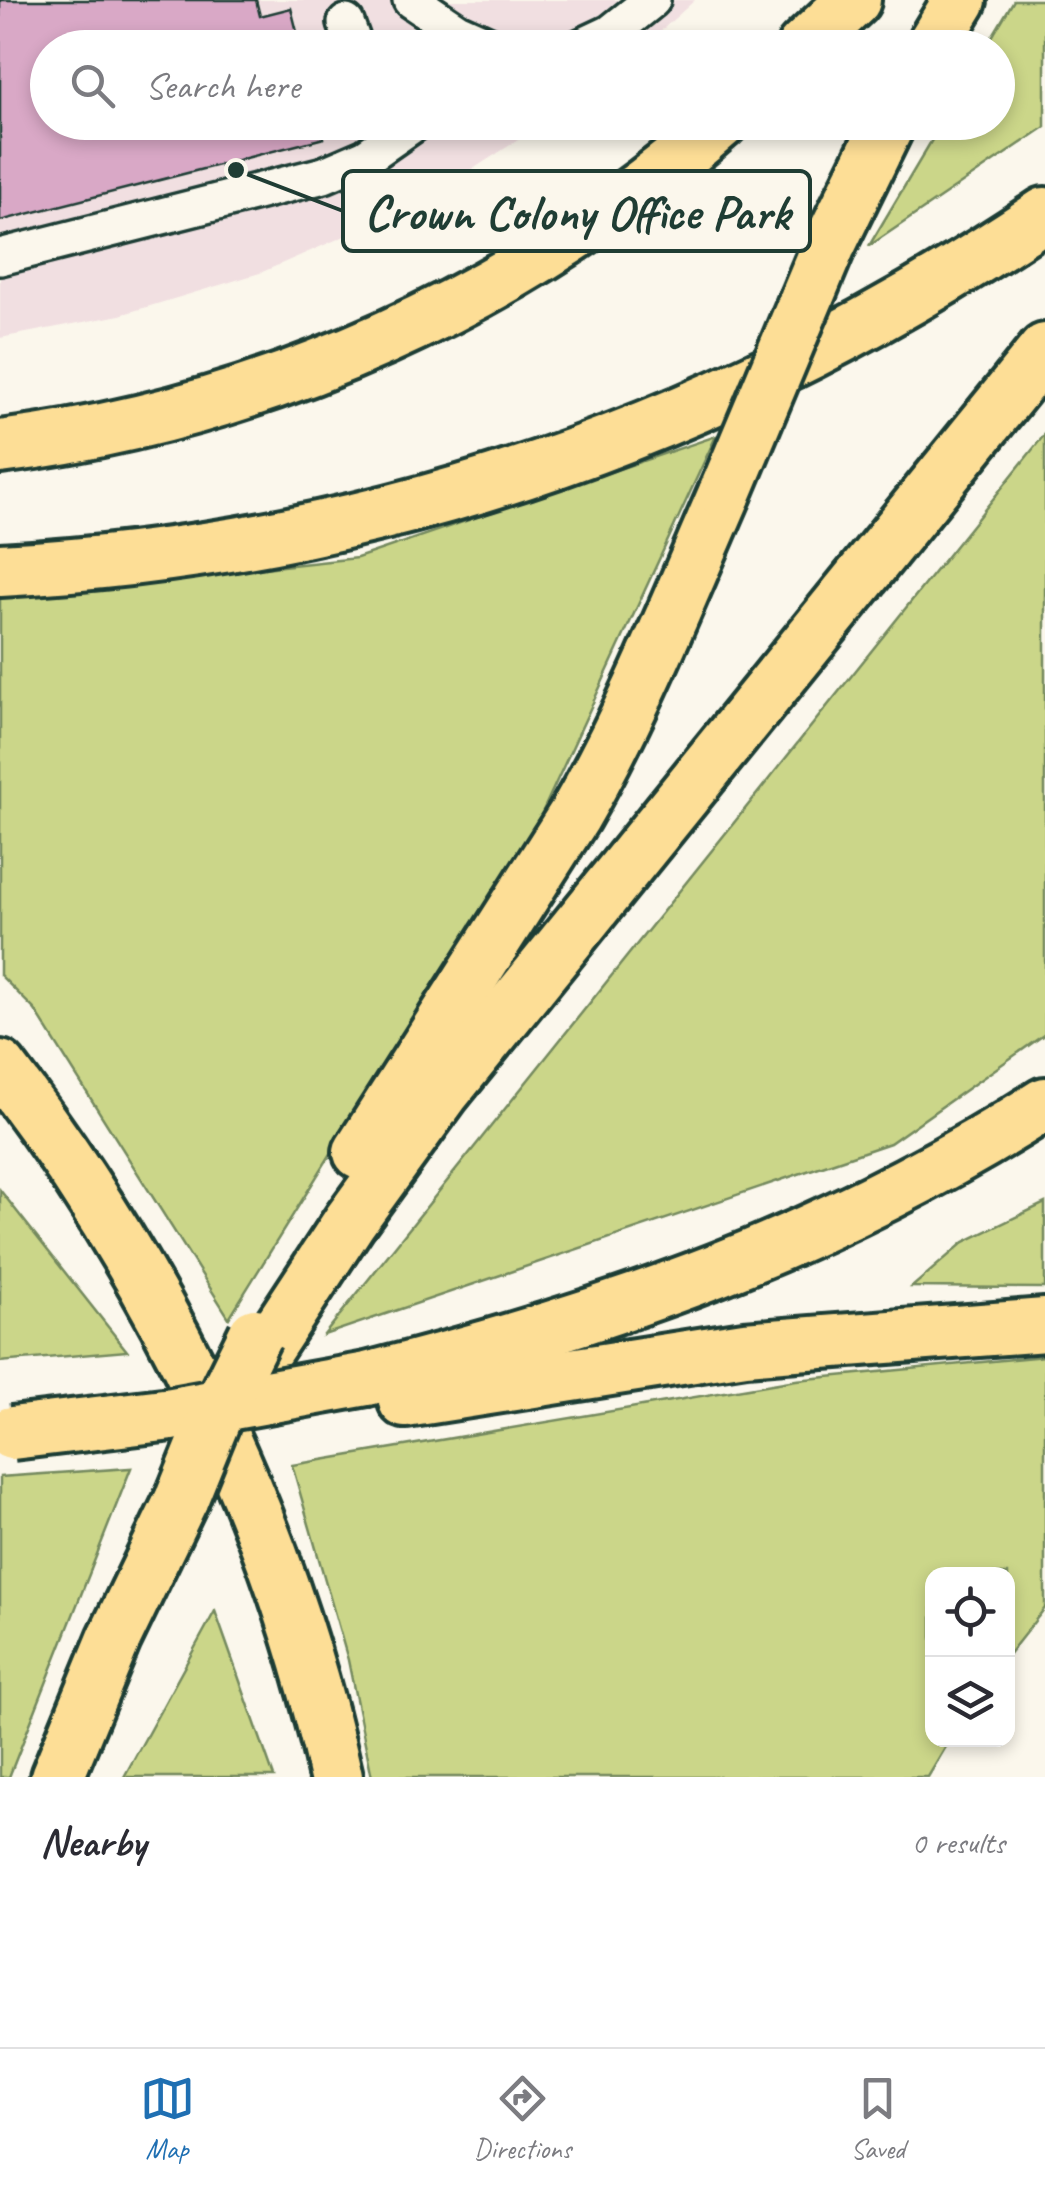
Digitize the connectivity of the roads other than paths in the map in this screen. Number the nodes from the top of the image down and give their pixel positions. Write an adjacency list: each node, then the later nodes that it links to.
1 (411, 0): 5 (street)
2 (854, 0): 7 (highway)
3 (960, 0): 8 (highway)
4 (645, 2): 6 (street)
5 (455, 30)
6 (614, 30)
7 (822, 30)
8 (942, 30)
9 (382, 140): 13 (street)
10 (698, 140): 15 (highway)
11 (880, 140): 20 (highway, bridge)
12 (1045, 214): 16 (highway)
13 (0, 257)
14 (1045, 350): 20 (highway)
15 (0, 448)
16 (0, 570)
17 (0, 1067): 24 (highway)
18 (1045, 1104): 21 (highway)
19 (1045, 1326): 21 (highway)
20 (260, 1342): 23 (highway, bridge)
21 (370, 1393): 22 (highway, bridge)
22 (6, 1434)
23 (58, 1777)
24 (336, 1777)

